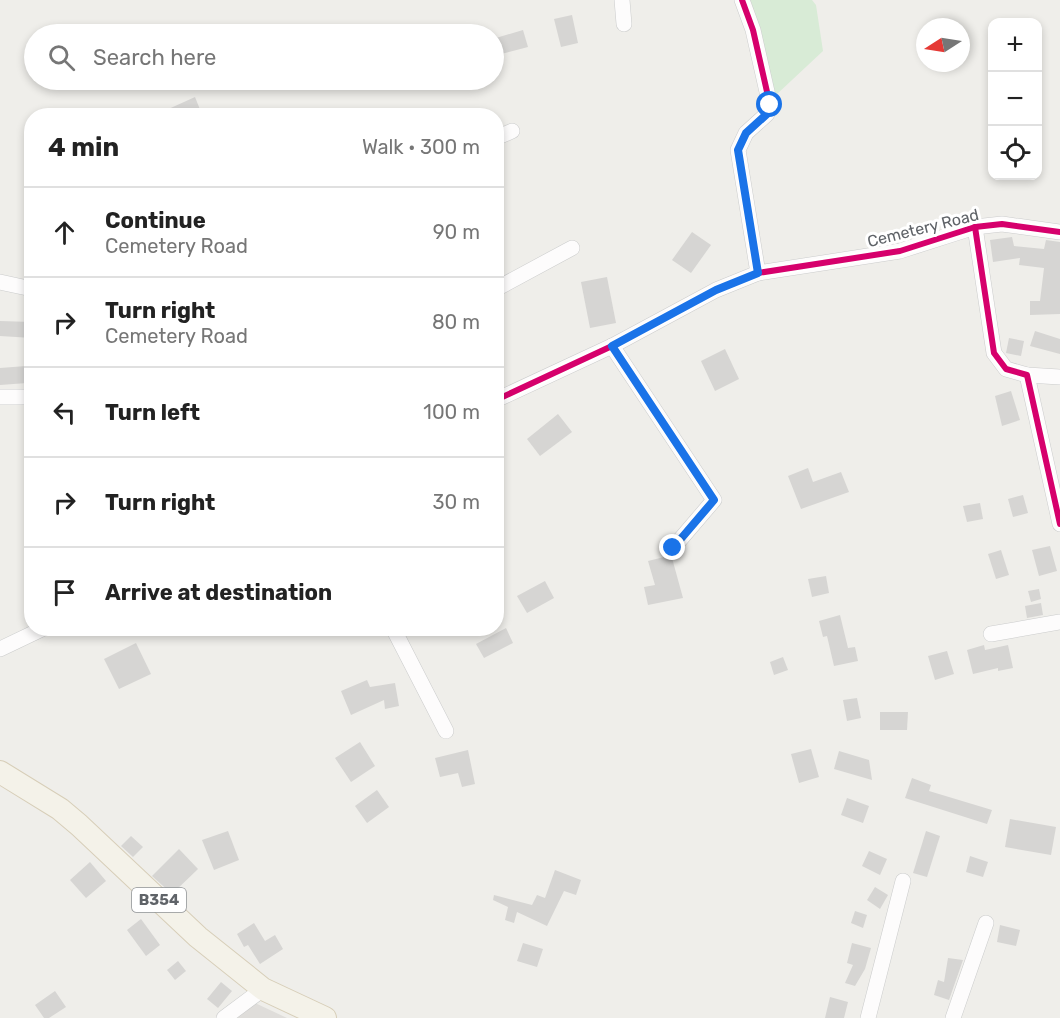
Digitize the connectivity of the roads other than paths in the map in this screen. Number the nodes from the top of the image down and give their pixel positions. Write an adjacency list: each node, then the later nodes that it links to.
1 (622, 0): 3 (street)
2 (742, 0): 9 (street)
3 (624, 24)
4 (512, 131): 5 (street)
5 (504, 134)
6 (975, 227): 7 (street, Cemetery Road); 9 (street, Cemetery Road); 14 (street)
7 (1060, 232)
8 (572, 249): 11 (street)
9 (758, 273): 13 (street, Cemetery Road)
10 (0, 282): 12 (street)
11 (504, 285)
12 (24, 287)
13 (612, 346): 17 (street, Cemetery Road); 20 (street)
14 (1027, 375): 15 (street); 19 (street)
15 (1060, 377)
16 (0, 396): 18 (street)
17 (504, 396)
18 (24, 397)
19 (1060, 527)
20 (673, 548)
21 (1060, 622): 22 (street)
22 (991, 634)
23 (27, 636): 25 (street)
24 (397, 636): 26 (street)
25 (0, 649)
26 (446, 731)
27 (0, 772): 30 (main road, B354)
28 (903, 881): 33 (street)
29 (986, 923): 34 (street)
30 (263, 989): 31 (street); 32 (main road, B354)
31 (224, 1018)
32 (325, 1018)
33 (868, 1018)
34 (953, 1018)

